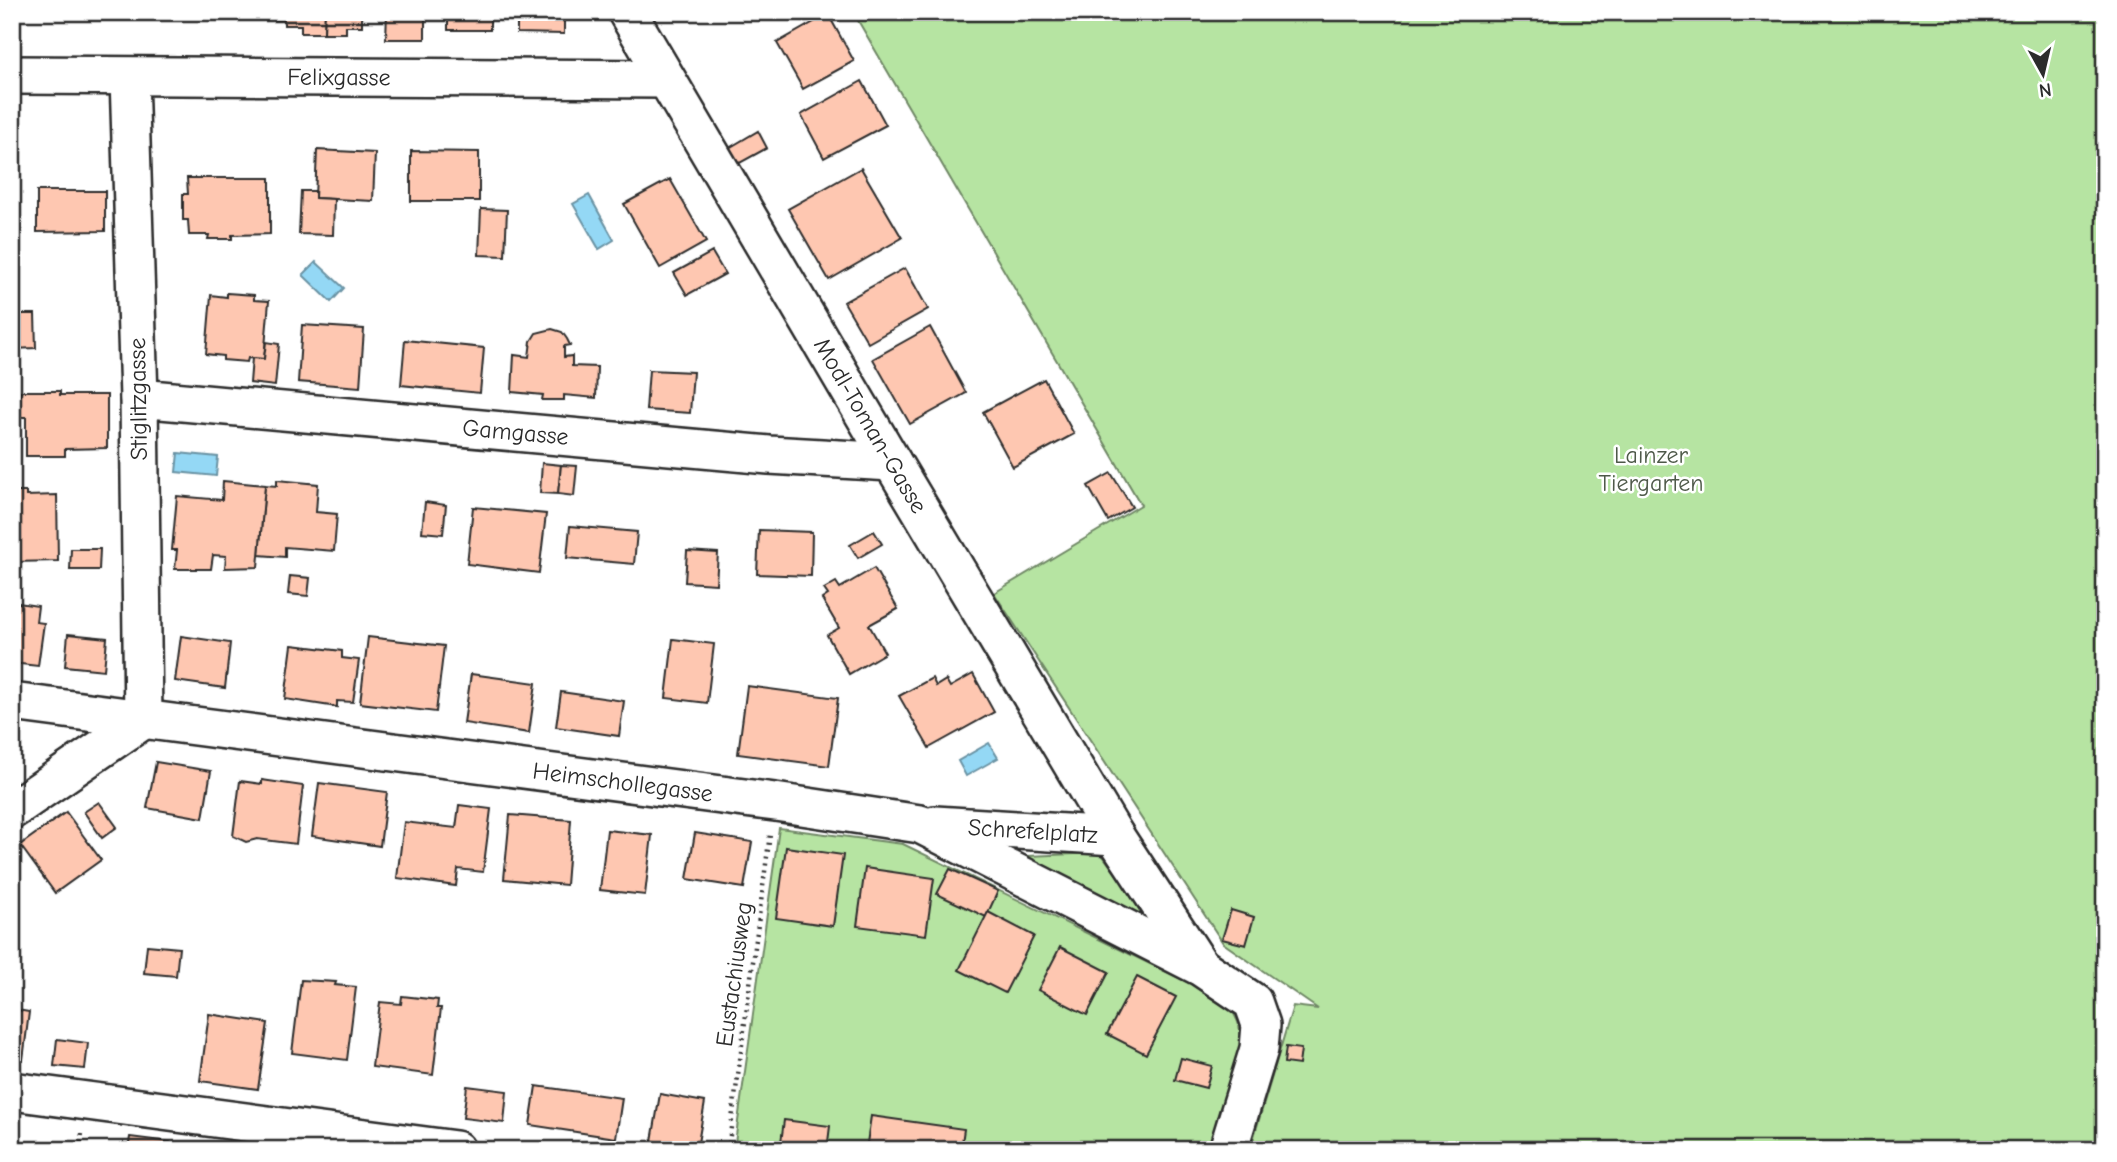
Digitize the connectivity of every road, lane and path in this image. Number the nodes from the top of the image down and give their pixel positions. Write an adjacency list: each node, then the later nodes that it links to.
1 (627, 12): 4 (street, Modl-Toman-Gasse)
2 (12, 75): 3 (street, Felixgasse)
3 (129, 77): 4 (street, Felixgasse); 5 (street, Stiglitzgasse)
4 (666, 79): 6 (street, Modl-Toman-Gasse)
5 (139, 398): 6 (street, Gamgasse); 8 (street, Stiglitzgasse)
6 (892, 463): 12 (street, Modl-Toman-Gasse)
7 (12, 702): 8 (street, Heimschollegasse)
8 (143, 720): 9 (street, Heimschollegasse); 10 (street)
9 (775, 802): 11 (street, Heimschollegasse); 16 (path, Eustachiusweg)
10 (12, 810)
11 (920, 824): 12 (street, Schrefelplatz); 13 (street, Heimschollegasse)
12 (1115, 836): 13 (street, Schrefelplatz)
13 (1200, 967): 17 (street, Heimschollegasse)
14 (12, 1091): 15 (street)
15 (456, 1150)
16 (728, 1150)
17 (1228, 1150)

